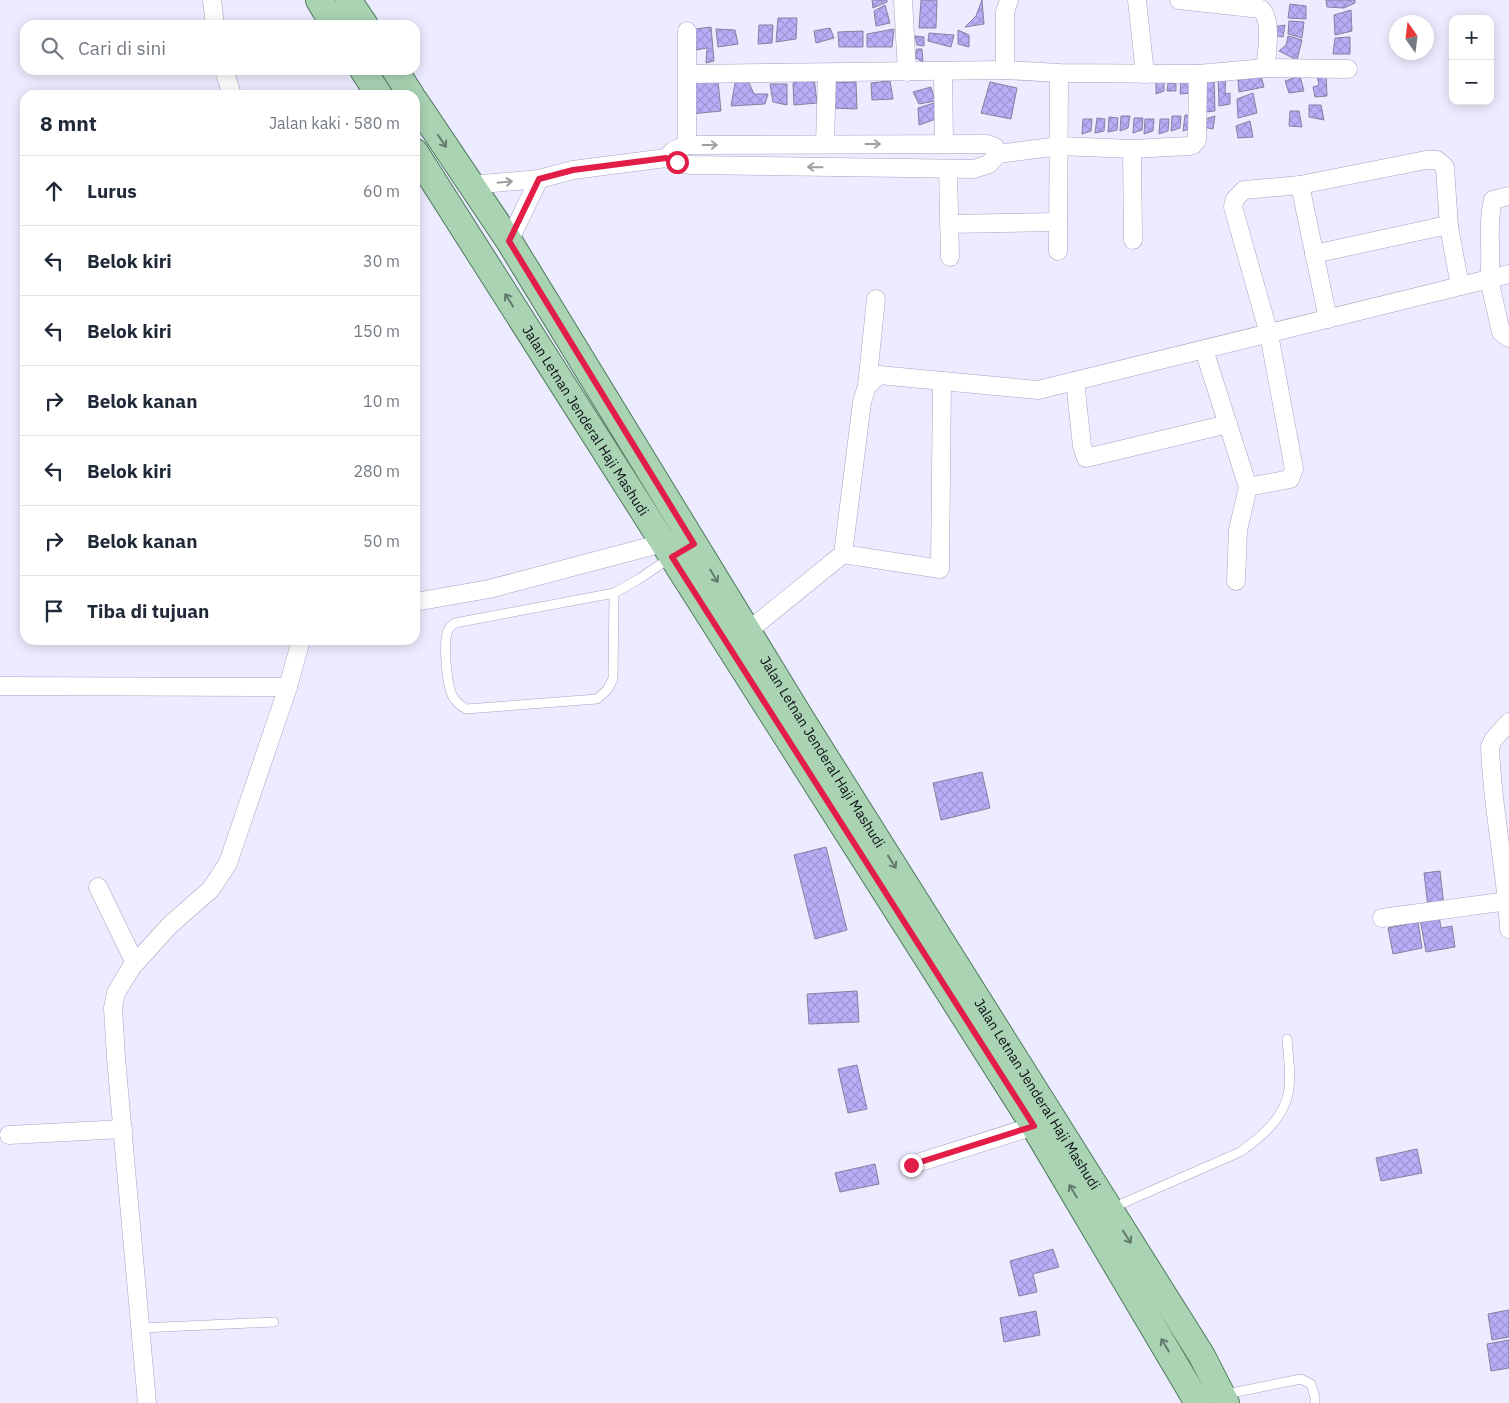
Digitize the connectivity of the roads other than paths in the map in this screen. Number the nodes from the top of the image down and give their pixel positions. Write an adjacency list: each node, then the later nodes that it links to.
1 (212, 0): 8 (street)
2 (318, 0): 9 (main road)
3 (348, 0): 10 (main road)
4 (903, 0): 15 (street)
5 (1009, 0): 14 (street)
6 (1137, 0): 20 (street)
7 (1179, 0): 12 (street)
8 (214, 20)
9 (331, 20)
10 (361, 20)
11 (687, 31): 19 (street)
12 (1266, 68): 13 (street); 21 (street)
13 (1348, 69)
14 (1005, 70): 16 (street); 18 (street)
15 (907, 72): 16 (street); 17 (street)
16 (943, 72): 29 (street)
17 (827, 73): 19 (street); 30 (street)
18 (1059, 73): 20 (street); 32 (street)
19 (688, 74): 31 (street)
20 (1145, 74): 21 (street)
21 (1198, 74): 33 (street)
22 (226, 75): 25 (street)
23 (366, 75): 26 (main road)
24 (398, 75): 27 (main road)
25 (230, 90)
26 (376, 90)
27 (408, 90)
28 (420, 108): 39 (main road, Jalan Letnan Jenderal Haji Mashudi, one-way to 39)
29 (944, 143): 30 (street, one-way to 29); 34 (street)
30 (825, 144): 31 (street, one-way to 30)
31 (687, 145): 35 (street)
32 (1059, 146): 33 (street); 34 (street); 42 (street)
33 (1132, 148): 45 (street)
34 (998, 154): 37 (street)
35 (666, 158): 37 (street, one-way to 35); 38 (street)
36 (420, 160): 63 (main road, Jalan Letnan Jenderal Haji Mashudi, one-way to 36)
37 (948, 169): 43 (street)
38 (539, 179): 39 (street, one-way to 38); 46 (street)
39 (471, 185): 46 (main road, Jalan Letnan Jenderal Haji Mashudi)
40 (1300, 185): 44 (street); 48 (street); 55 (street)
41 (1509, 196): 51 (street)
42 (1058, 222): 43 (street); 47 (street)
43 (949, 224): 49 (street)
44 (1449, 228): 48 (street); 52 (street)
45 (1133, 240)
46 (509, 241): 63 (main road, Jalan Letnan Jenderal Haji Mashudi)
47 (1058, 251)
48 (1314, 254): 54 (street)
49 (950, 257)
50 (1509, 274): 51 (street)
51 (1489, 279): 52 (street); 56 (street)
52 (1460, 286): 54 (street)
53 (876, 299): 60 (street)
54 (1328, 319): 55 (street)
55 (1269, 334): 57 (street); 62 (street)
56 (1509, 338)
57 (1204, 350): 59 (street); 61 (street)
58 (942, 381): 59 (street); 60 (street); 64 (street)
59 (1075, 381): 61 (street)
60 (866, 386): 64 (street)
61 (1228, 424): 62 (street)
62 (1248, 487): 65 (street)
63 (679, 549): 66 (lane); 67 (street); 68 (main road, Jalan Letnan Jenderal Haji Mashudi, one-way to 68); 80 (main road, Jalan Letnan Jenderal Haji Mashudi)
64 (843, 554): 68 (street)
65 (1236, 581)
66 (614, 593): 66 (lane)
67 (420, 601)
68 (748, 631): 84 (main road, Jalan Letnan Jenderal Haji Mashudi, one-way to 84)
69 (300, 645): 71 (street)
70 (0, 686): 71 (street)
71 (288, 687): 78 (street)
72 (1509, 722): 73 (street)
73 (1502, 821): 75 (street)
74 (98, 887): 78 (street)
75 (1508, 901): 76 (street); 77 (street)
76 (1382, 918)
77 (1509, 930)
78 (134, 963): 81 (street)
79 (1288, 1040): 84 (lane)
80 (1034, 1126): 83 (street); 88 (main road, Jalan Letnan Jenderal Haji Mashudi, one-way to 80)
81 (123, 1129): 82 (street); 86 (street)
82 (9, 1135)
83 (911, 1165)
84 (1110, 1209): 87 (main road, Jalan Letnan Jenderal Haji Mashudi, one-way to 87)
85 (274, 1322): 86 (lane)
86 (141, 1328): 90 (street)
87 (1202, 1356): 88 (main road); 89 (main road, Jalan Letnan Jenderal Haji Mashudi)
88 (1181, 1372): 91 (main road, Jalan Letnan Jenderal Haji Mashudi)
89 (1225, 1399): 92 (lane)
90 (147, 1403)
91 (1198, 1403)
92 (1315, 1403)

